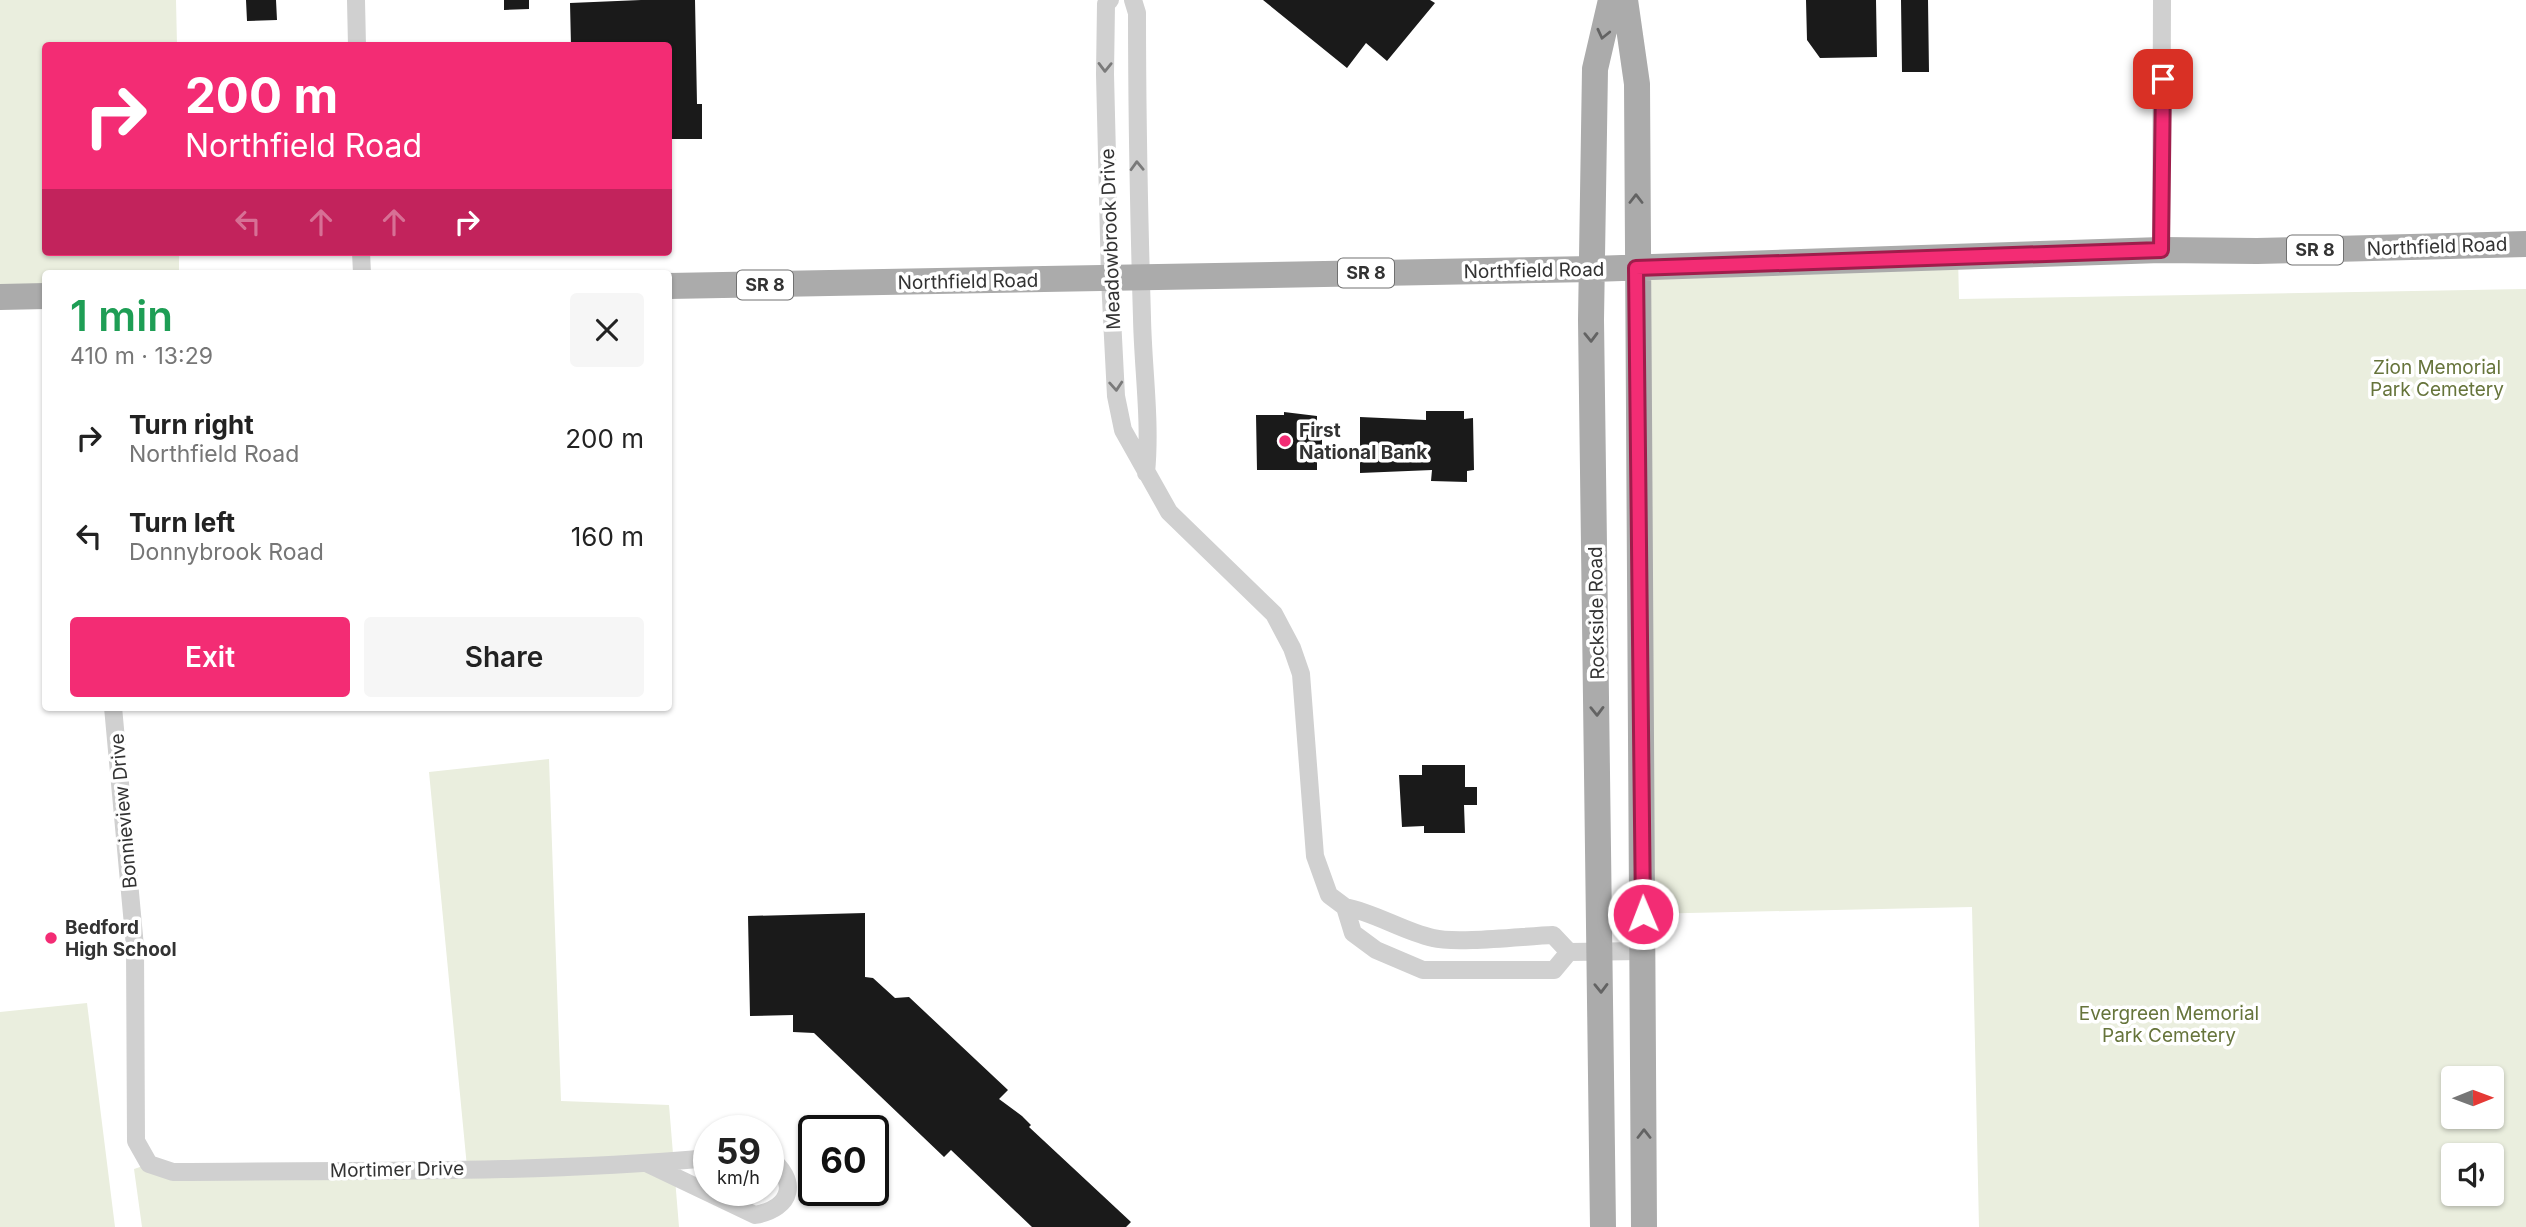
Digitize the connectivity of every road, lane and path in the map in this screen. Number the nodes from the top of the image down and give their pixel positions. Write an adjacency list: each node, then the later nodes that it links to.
1 (356, 0): 7 (street)
2 (1110, 0): 13 (street, Meadowbrook Drive, one-way to 13)
3 (1133, 0): 12 (street, Meadowbrook Drive, one-way to 3)
4 (1611, 0): 11 (main road, Rockside Road, one-way to 11)
5 (1625, 0): 10 (main road, one-way to 5)
6 (2162, 0): 9 (street)
7 (357, 42)
8 (2526, 244): 9 (main road, Northfield Road / SR 8)
9 (2161, 250): 10 (main road, Northfield Road / SR 8)
10 (1636, 268): 11 (main road, Northfield Road / SR 8); 20 (main road)
11 (1592, 269): 12 (main road, Northfield Road / SR 8); 22 (main road, Rockside Road, one-way to 22)
12 (1141, 278): 13 (main road, Northfield Road / SR 8); 17 (street, Meadowbrook Drive)
13 (1110, 279): 14 (main road, Northfield Road / SR 8); 17 (street, Meadowbrook Drive, one-way to 17)
14 (672, 286)
15 (42, 296): 16 (main road)
16 (0, 298)
17 (1146, 472): 19 (street, Meadowbrook Drive)
18 (113, 711): 25 (street, Bonnieview Drive)
19 (1345, 907): 21 (street); 21 (street, Meadowbrook Drive)
20 (1643, 951): 22 (street); 32 (main road, one-way to 20)
21 (1569, 952): 22 (street)
22 (1600, 952): 31 (main road, Rockside Road, one-way to 31)
23 (693, 1159): 24 (street, Mortimer Drive)
24 (646, 1163): 25 (street, Mortimer Drive); 27 (street, Mortimer Drive)
25 (149, 1164)
26 (784, 1173): 28 (street, Mortimer Drive)
27 (693, 1185)
28 (784, 1202)
29 (738, 1206): 30 (street, Mortimer Drive)
30 (780, 1206)
31 (1603, 1227)
32 (1644, 1227)

